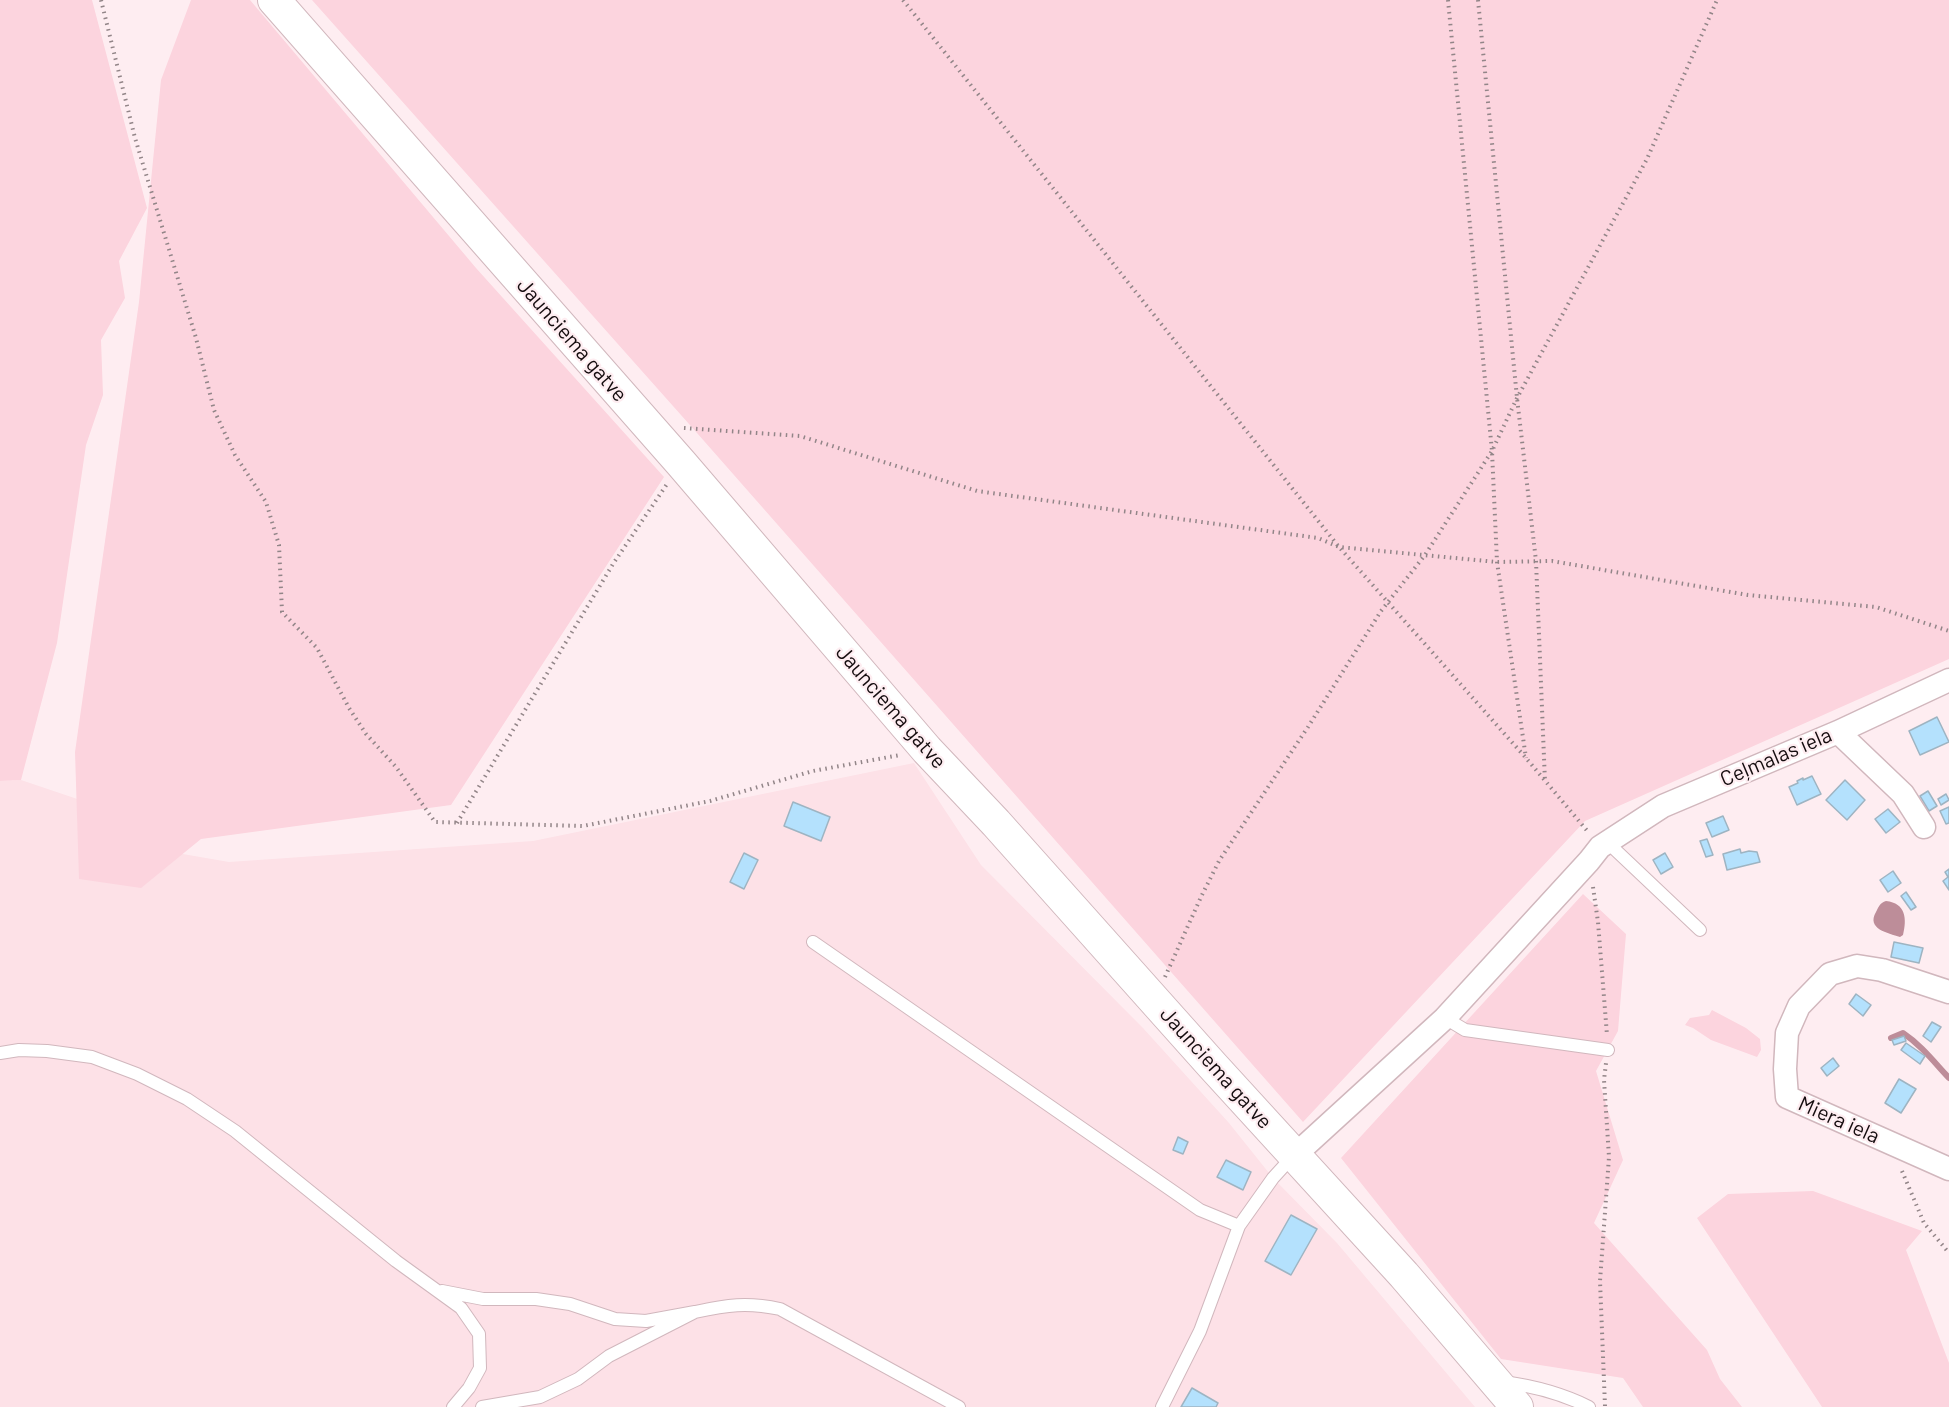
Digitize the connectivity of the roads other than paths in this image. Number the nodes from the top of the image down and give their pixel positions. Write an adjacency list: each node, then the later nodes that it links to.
1 (273, 0): 12 (main road, Jaunciema gatve)
2 (1949, 680): 3 (street, Ceļmalas iela)
3 (1838, 732): 4 (street); 5 (street, Ceļmalas iela)
4 (1924, 827)
5 (1598, 850): 6 (lane); 9 (street, Ceļmalas iela)
6 (1700, 930)
7 (813, 942): 14 (lane)
8 (1949, 992): 13 (street, Miera iela)
9 (1445, 1018): 10 (lane); 12 (street, Ceļmalas iela)
10 (1608, 1050)
11 (0, 1053): 15 (lane)
12 (1295, 1155): 14 (lane); 17 (main road, Jaunciema gatve)
13 (1949, 1169)
14 (1239, 1226): 23 (lane)
15 (438, 1290): 16 (lane); 19 (lane)
16 (695, 1312): 18 (lane); 22 (lane)
17 (1494, 1381): 24 (main road, Jaunciema gatve); 25 (lane)
18 (540, 1397): 20 (lane); 21 (lane)
19 (453, 1407)
20 (482, 1407)
21 (550, 1407)
22 (959, 1407)
23 (1162, 1407)
24 (1517, 1407)
25 (1589, 1407)

